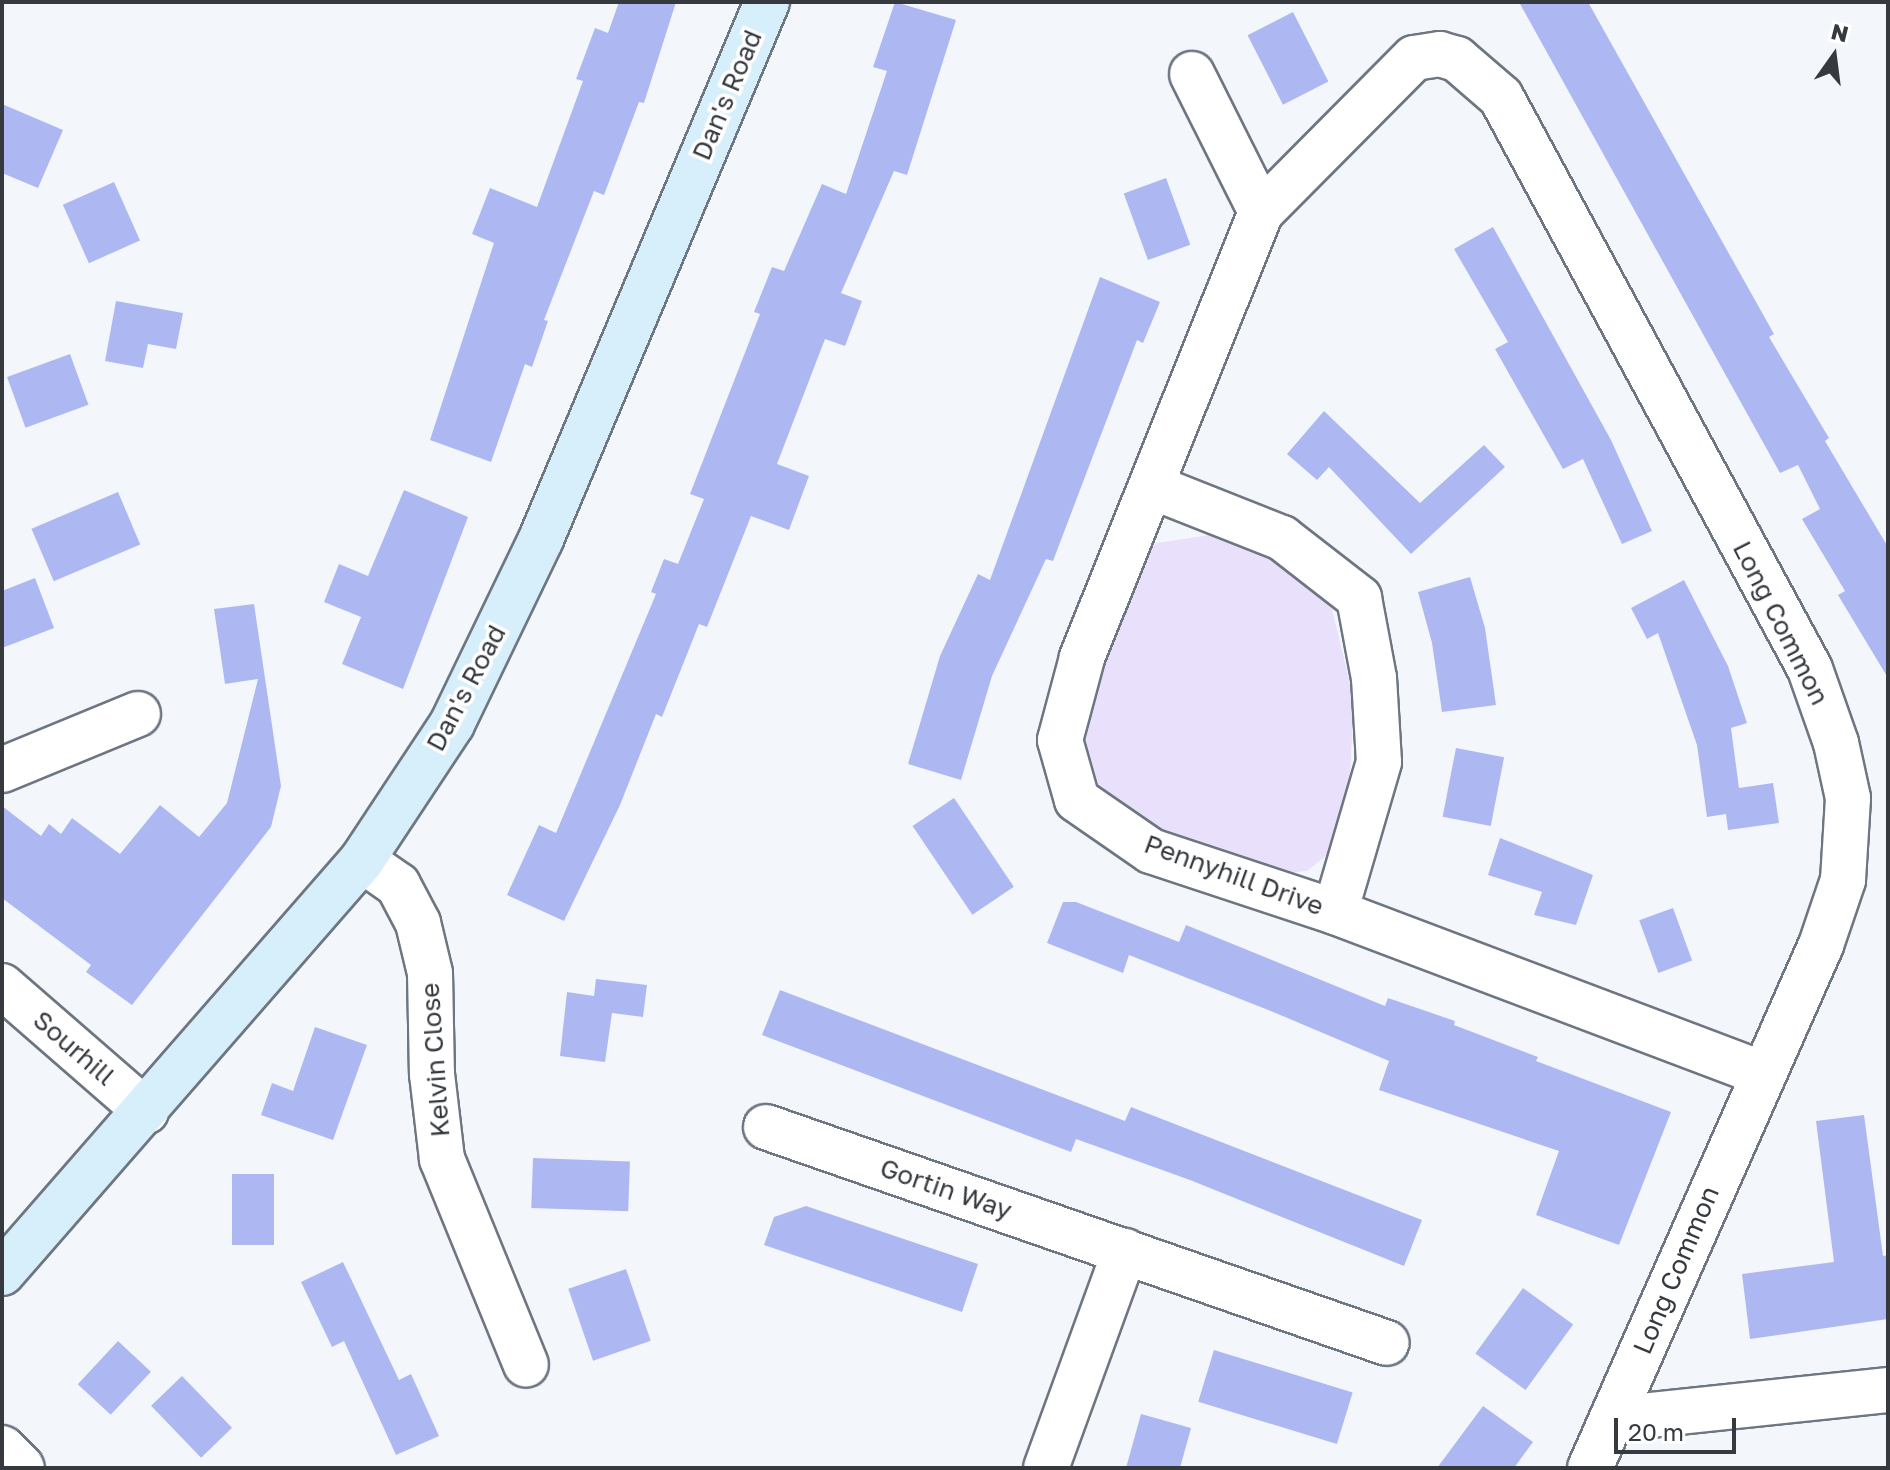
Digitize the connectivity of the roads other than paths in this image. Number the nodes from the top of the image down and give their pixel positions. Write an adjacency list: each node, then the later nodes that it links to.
1 (767, 2): 8 (street, Dan's Road)
2 (1440, 54): 4 (street, Pennyhill Drive); 11 (street, Long Common)
3 (1192, 74): 4 (street)
4 (1261, 212): 5 (street, Pennyhill Drive)
5 (1153, 487): 9 (street); 9 (street, Pennyhill Drive)
6 (138, 714): 7 (street)
7 (2, 770)
8 (362, 860): 12 (street, Dan's Road); 17 (street, Kelvin Close)
9 (1335, 912): 11 (street, Pennyhill Drive)
10 (2, 986): 12 (street, Sourhill)
11 (1762, 1073): 19 (street, Long Common)
12 (146, 1111): 15 (street, Dan's Road)
13 (766, 1127): 14 (street, Gortin Way)
14 (1125, 1251): 16 (street, Gortin Way); 22 (street)
15 (2, 1273)
16 (1387, 1343)
17 (526, 1365)
18 (1888, 1390): 19 (street)
19 (1612, 1419): 23 (street, Long Common)
20 (2, 1448): 21 (street)
21 (22, 1468)
22 (1046, 1468)
23 (1590, 1468)

